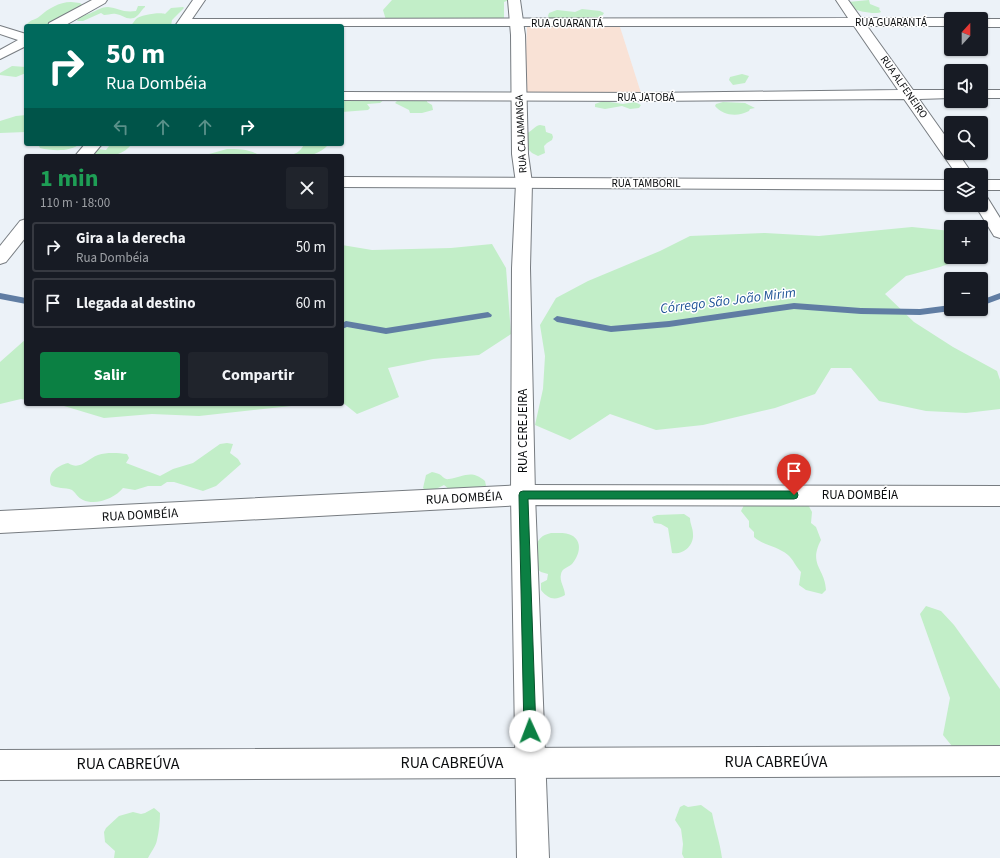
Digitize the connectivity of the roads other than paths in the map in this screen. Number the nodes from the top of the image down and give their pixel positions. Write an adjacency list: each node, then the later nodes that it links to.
1 (101, 0): 9 (street)
2 (199, 0): 10 (street)
3 (514, 0): 11 (street, RUA CAJAMANGA)
4 (842, 0): 5 (street, RUA ALFENEIRO)
5 (858, 22): 6 (street, RUA GUARANTÁ); 11 (street, RUA GUARANTÁ); 19 (street, RUA ALFENEIRO)
6 (944, 22)
7 (988, 23): 8 (street)
8 (1000, 23)
9 (58, 24)
10 (182, 24): 11 (street, RUA GUARANTÁ)
11 (516, 24): 21 (street, RUA CAJAMANGA)
12 (0, 30): 13 (street)
13 (24, 37)
14 (24, 42): 15 (street)
15 (0, 55)
16 (944, 94): 19 (street, RUA JATOBÁ)
17 (988, 94): 18 (street)
18 (1000, 94)
19 (909, 95): 21 (street, RUA JATOBÁ); 24 (street, RUA ALFENEIRO)
20 (344, 96): 21 (street, RUA JATOBÁ)
21 (519, 98): 26 (street, RUA CAJAMANGA)
22 (92, 146): 23 (street)
23 (85, 154)
24 (960, 168)
25 (344, 182): 26 (street, RUA TAMBORIL)
26 (524, 183): 27 (street, RUA TAMBORIL); 34 (street, RUA CAJAMANGA)
27 (944, 185)
28 (988, 185): 29 (street)
29 (1000, 185)
30 (988, 212): 32 (street)
31 (24, 228): 33 (street)
32 (1000, 232)
33 (0, 258)
34 (521, 268): 35 (street, RUA CEREJEIRA)
35 (523, 495): 36 (street, RUA DOMBÉIA); 37 (street, RUA DOMBÉIA); 39 (street, RUA CEREJEIRA)
36 (1000, 496)
37 (0, 522)
38 (1000, 761): 39 (street, RUA CABREÚVA)
39 (531, 763): 40 (street, RUA CABREÚVA); 41 (street, RUA CEREJEIRA)
40 (0, 765)
41 (533, 858)

